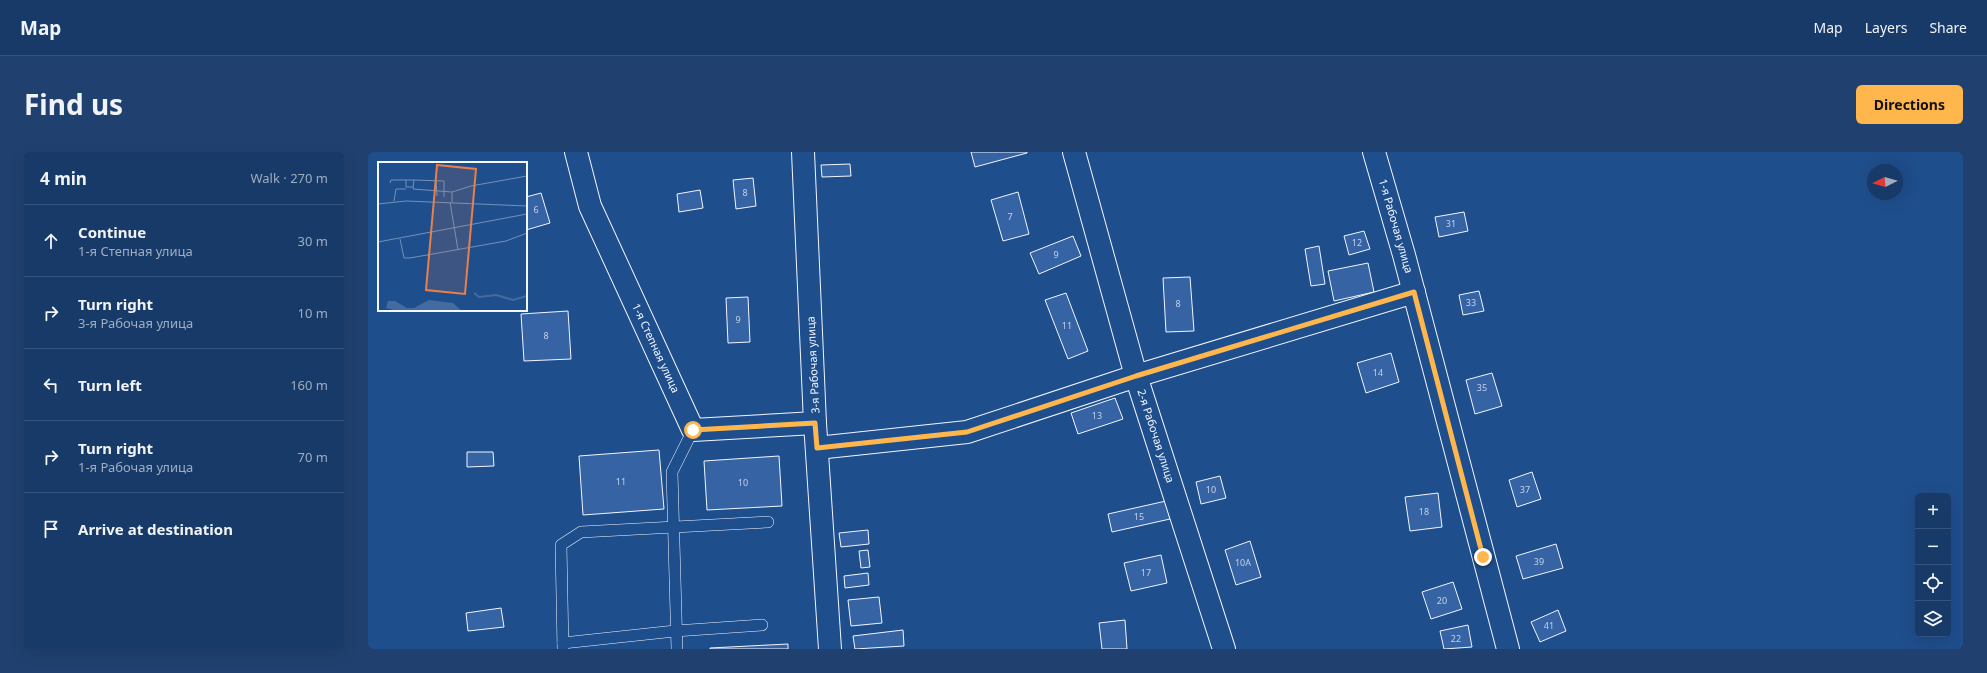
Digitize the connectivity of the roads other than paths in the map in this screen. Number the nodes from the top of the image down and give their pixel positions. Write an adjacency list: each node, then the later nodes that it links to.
1 (576, 152): 8 (street, 1-я Степная улица)
2 (803, 152): 7 (street, 3-я Рабочая улица)
3 (1074, 152): 6 (street, 2-я Рабочая улица)
4 (1374, 152): 5 (street, 1-я Рабочая улица)
5 (1414, 292): 6 (street); 18 (street, 1-я Рабочая улица)
6 (1136, 376): 9 (street); 17 (street, 2-я Рабочая улица)
7 (815, 423): 8 (street); 9 (street, 3-я Рабочая улица)
8 (693, 430): 11 (lane)
9 (817, 448): 16 (street, 3-я Рабочая улица)
10 (768, 522): 11 (lane)
11 (673, 527): 13 (lane); 14 (lane)
12 (762, 625): 13 (lane)
13 (676, 631): 14 (lane); 15 (lane)
14 (563, 646)
15 (677, 649)
16 (830, 649)
17 (1224, 649)
18 (1508, 649)

